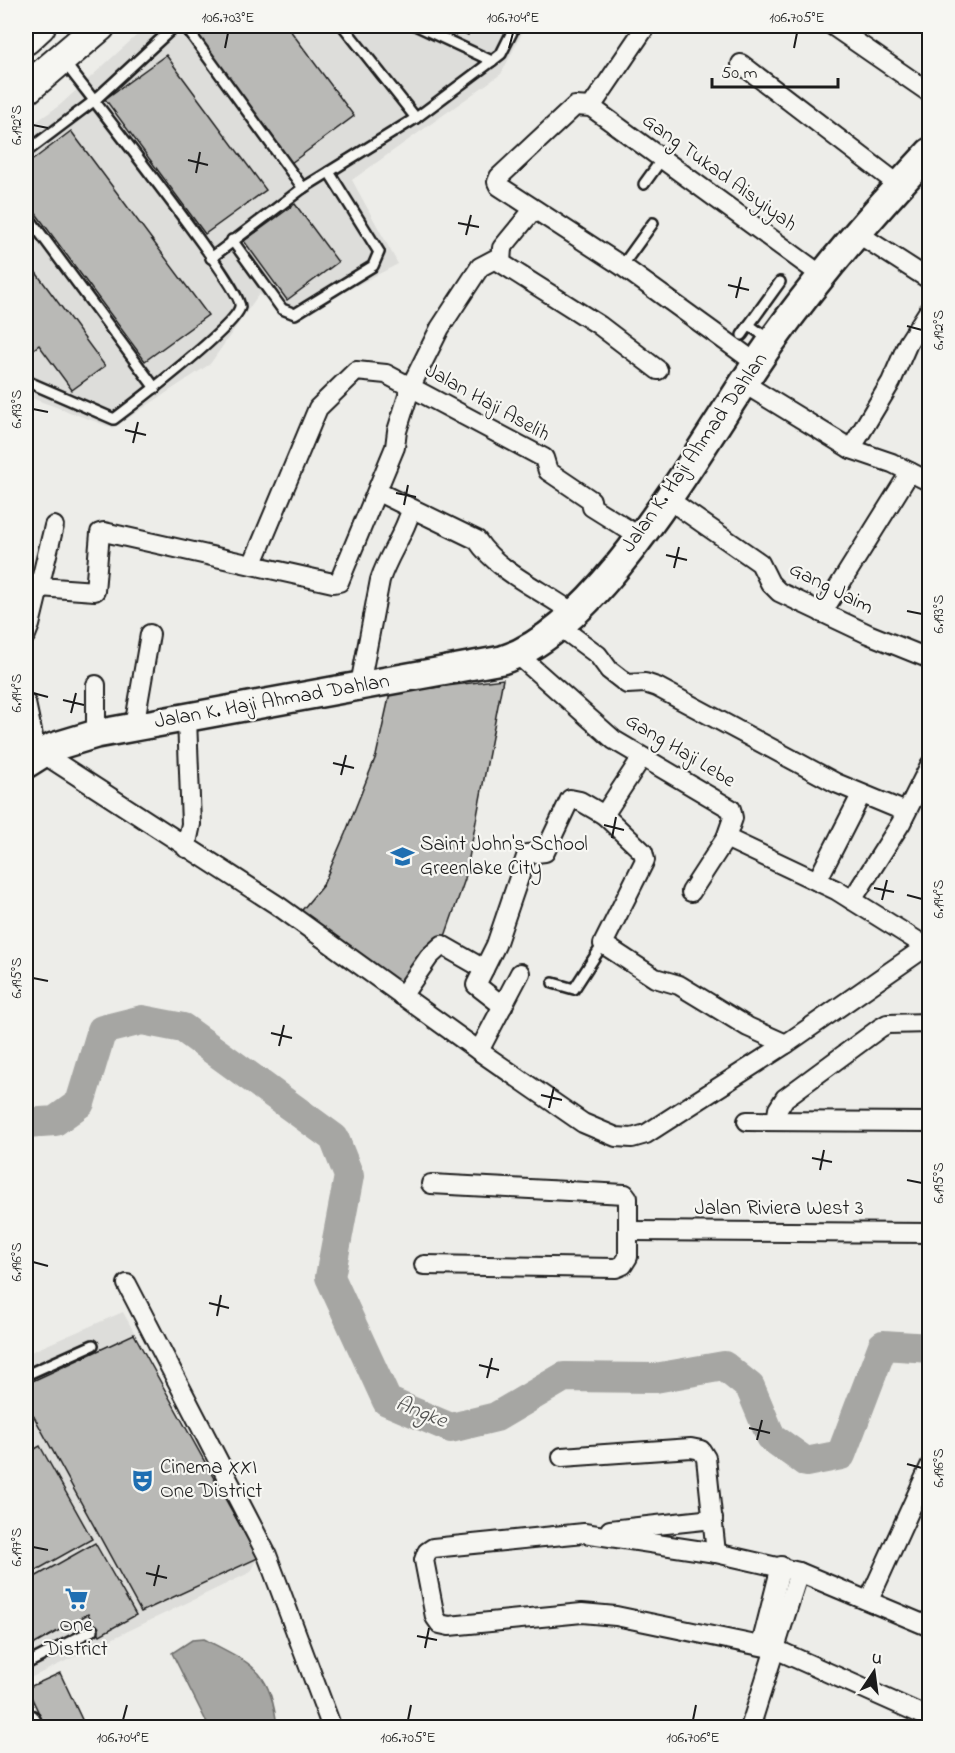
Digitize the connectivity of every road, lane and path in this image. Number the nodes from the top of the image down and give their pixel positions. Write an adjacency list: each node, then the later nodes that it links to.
1 (40, 26): 10 (main road)
2 (100, 26): 11 (main road)
3 (175, 26): 16 (lane)
4 (186, 26): 25 (lane)
5 (343, 26): 18 (lane)
6 (417, 26): 12 (lane)
7 (515, 26): 12 (lane)
8 (646, 26): 17 (street)
9 (833, 26): 15 (street)
10 (26, 39)
11 (62, 60): 14 (main road); 16 (lane)
12 (492, 61): 18 (lane)
13 (741, 64): 24 (street)
14 (26, 89)
15 (930, 93)
16 (95, 100): 19 (lane); 32 (lane)
17 (591, 107): 21 (street, Gang Tukad Aisyiyah); 26 (street)
18 (416, 118): 22 (lane)
19 (26, 152)
20 (930, 152): 24 (main road, Jalan K. Haji Ahmad Dahlan)
21 (662, 159): 23 (lane); 34 (street, Gang Tukad Aisyiyah)
22 (329, 172): 25 (lane); 30 (lane)
23 (644, 184)
24 (899, 184): 29 (main road, Jalan K. Haji Ahmad Dahlan)
25 (303, 188): 30 (lane)
26 (533, 210): 31 (street); 33 (street)
27 (26, 214): 45 (lane)
28 (653, 223): 33 (lane)
29 (857, 233): 34 (main road, Jalan K. Haji Ahmad Dahlan); 35 (street)
30 (232, 240): 32 (lane)
31 (499, 257): 41 (street); 44 (street)
32 (211, 258): 45 (lane)
33 (622, 266): 42 (street)
34 (821, 275): 40 (main road, Jalan K. Haji Ahmad Dahlan)
35 (930, 280)
36 (780, 282): 38 (lane)
37 (930, 309): 46 (street)
38 (749, 325): 39 (lane); 40 (lane)
39 (742, 335)
40 (772, 341): 42 (main road, Jalan K. Haji Ahmad Dahlan)
41 (658, 370)
42 (750, 373): 46 (street); 50 (main road, Jalan K. Haji Ahmad Dahlan)
43 (26, 381): 45 (lane)
44 (411, 386): 49 (street); 53 (street, Jalan Haji Aselih); 54 (street, Jalan Haji Aselih)
45 (154, 388)
46 (851, 449): 47 (street)
47 (910, 472): 48 (street); 56 (street)
48 (930, 482)
49 (378, 492): 51 (street); 54 (street)
50 (668, 499): 53 (main road, Jalan K. Haji Ahmad Dahlan); 56 (street, Gang Jaim)
51 (411, 510): 57 (street); 63 (street)
52 (54, 526): 55 (street)
53 (640, 537): 57 (main road, Jalan K. Haji Ahmad Dahlan)
54 (253, 563): 55 (street)
55 (32, 586): 59 (street)
56 (822, 613): 61 (street, Gang Jaim)
57 (566, 620): 60 (main road, Jalan K. Haji Ahmad Dahlan); 71 (street)
58 (150, 634): 66 (street)
59 (26, 635)
60 (518, 656): 63 (main road, Jalan K. Haji Ahmad Dahlan); 69 (street, Gang Haji Lebe)
61 (930, 658)
62 (96, 685): 67 (street)
63 (360, 685): 65 (main road, Jalan K. Haji Ahmad Dahlan)
64 (26, 703): 68 (street)
65 (187, 719): 66 (main road, Jalan K. Haji Ahmad Dahlan); 75 (street)
66 (134, 727): 67 (main road, Jalan K. Haji Ahmad Dahlan)
67 (96, 734): 68 (main road, Jalan K. Haji Ahmad Dahlan)
68 (35, 757): 75 (street)
69 (642, 757): 73 (street); 74 (street, Gang Haji Lebe)
70 (930, 765): 72 (street)
71 (861, 795): 72 (street); 76 (street)
72 (906, 812): 78 (street)
73 (604, 815): 79 (street); 81 (street)
74 (726, 838): 76 (street); 77 (street)
75 (186, 848): 84 (street)
76 (818, 881): 78 (street)
77 (691, 892)
78 (852, 900): 80 (street)
79 (603, 944): 83 (lane); 87 (street)
80 (928, 945): 87 (street)
81 (484, 969): 84 (street); 85 (street)
82 (520, 973): 85 (street)
83 (553, 983)
84 (402, 996): 88 (street)
85 (503, 1006): 88 (street)
86 (930, 1023): 90 (street)
87 (786, 1044): 88 (street)
88 (479, 1051)
89 (747, 1121): 90 (street)
90 (776, 1121): 91 (street)
91 (930, 1122)
92 (431, 1184): 93 (street)
93 (629, 1231): 94 (street, Jalan Riviera West 3); 95 (street)
94 (930, 1233)
95 (424, 1265)
96 (128, 1284): 114 (street)
97 (93, 1345): 98 (lane)
98 (26, 1375)
99 (562, 1457): 101 (street)
100 (930, 1466): 106 (street)
101 (713, 1519): 102 (street); 103 (street)
102 (584, 1533): 103 (street); 109 (street)
103 (716, 1553): 104 (street)
104 (781, 1566): 105 (street); 109 (street)
105 (799, 1572): 106 (street); 109 (street)
106 (869, 1600): 107 (street)
107 (930, 1627)
108 (93, 1630): 110 (lane)
109 (768, 1647): 112 (street); 115 (street)
110 (26, 1664)
111 (26, 1713): 113 (lane)
112 (930, 1718)
113 (40, 1728)
114 (332, 1728)
115 (750, 1728)

